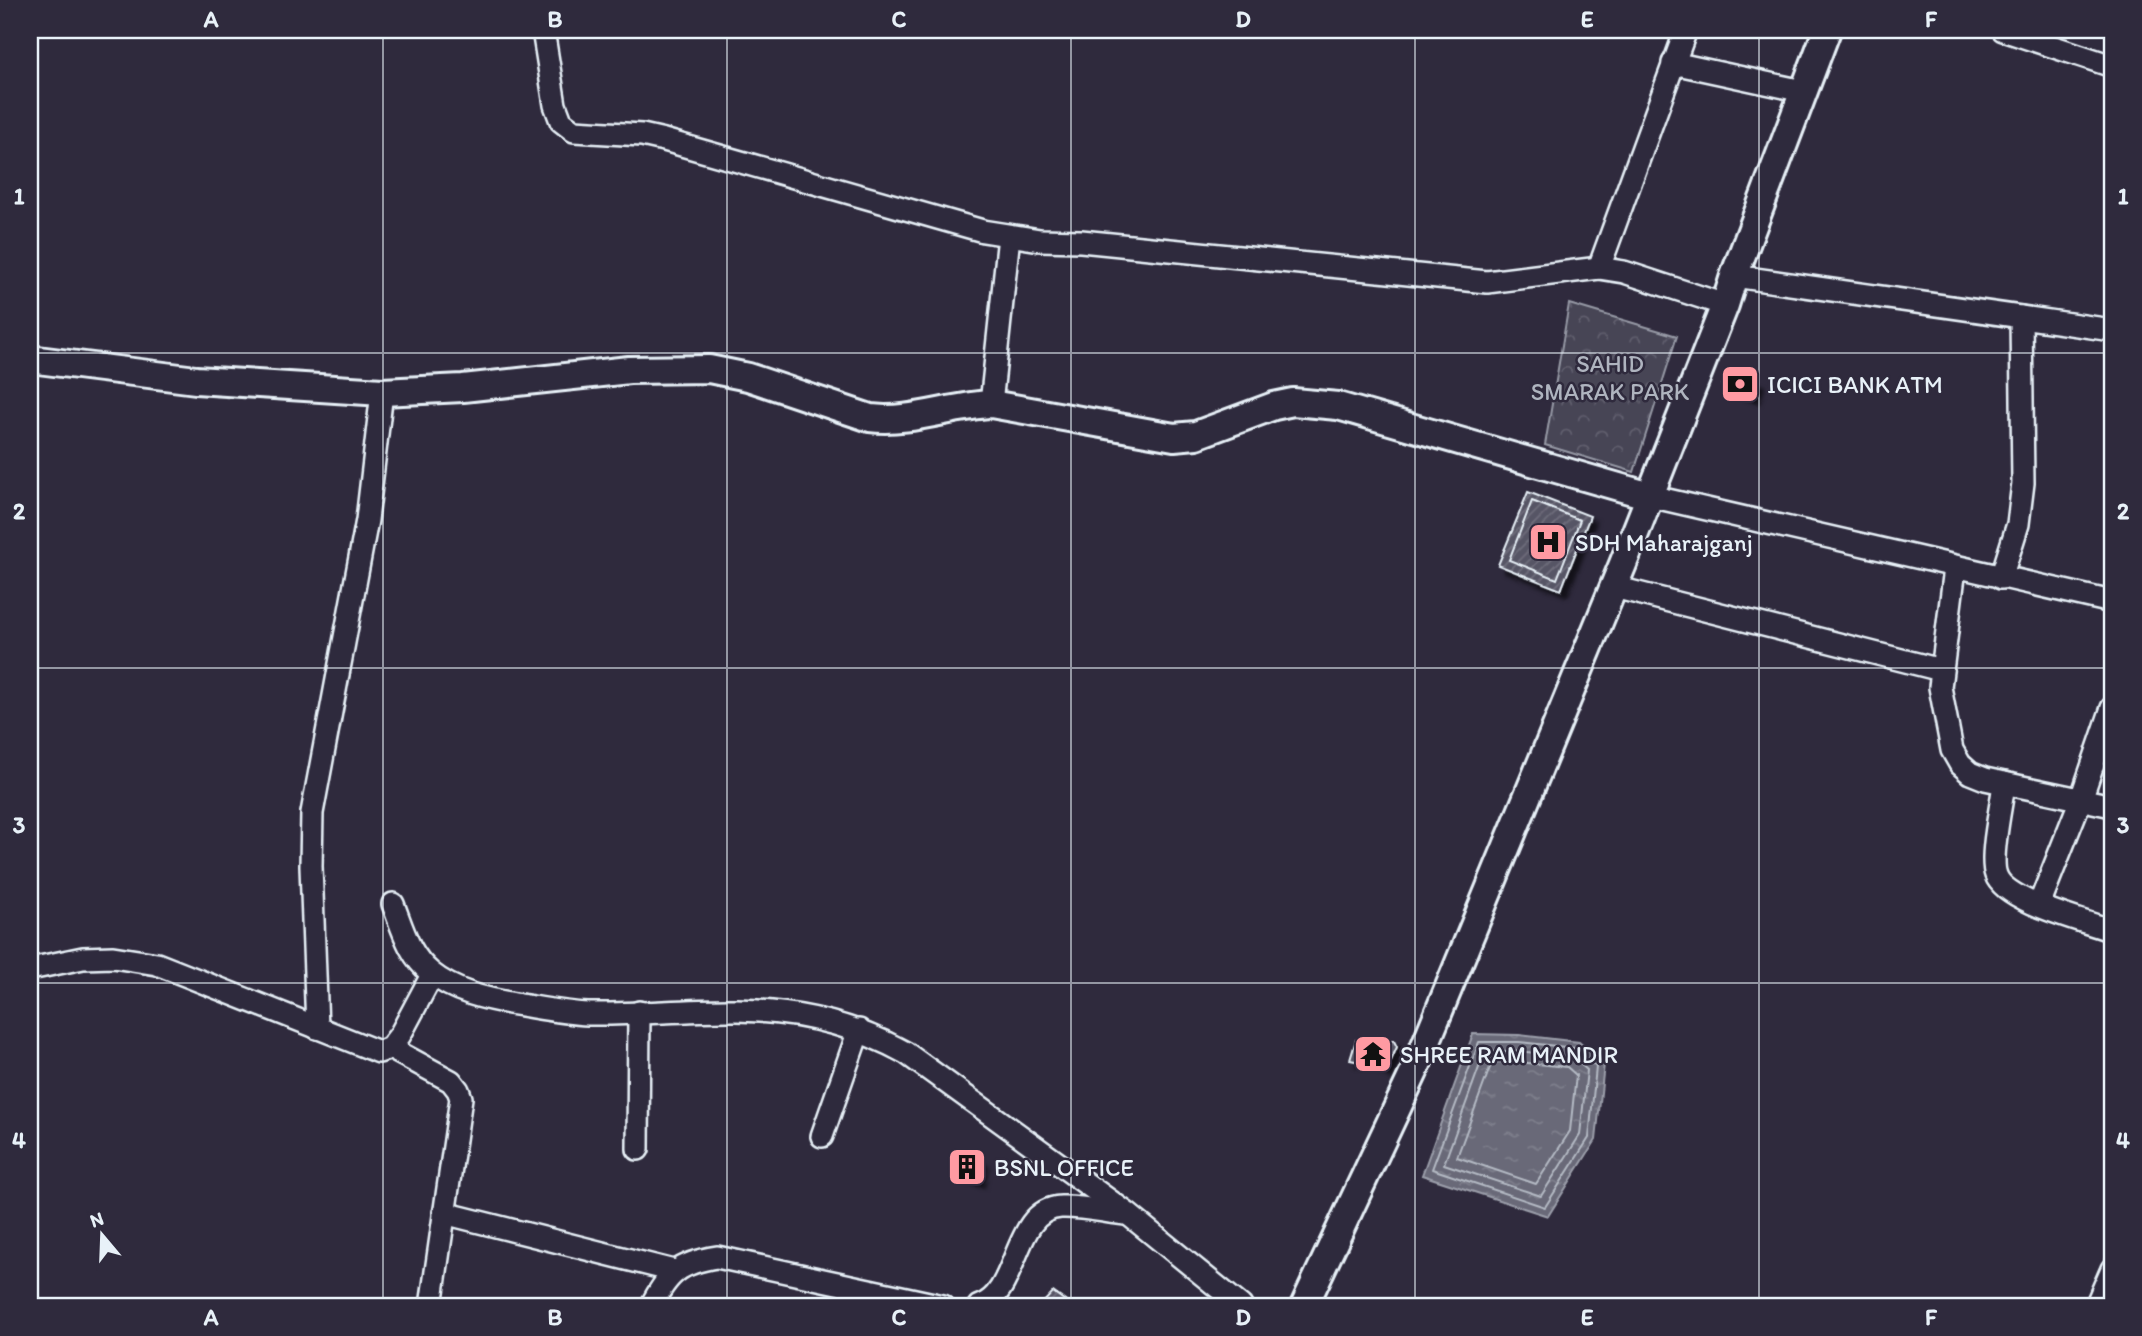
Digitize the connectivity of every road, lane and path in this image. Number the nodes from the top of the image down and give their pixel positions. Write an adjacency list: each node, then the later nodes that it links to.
1 (543, 30): 8 (street)
2 (1686, 30): 5 (street)
3 (1827, 30): 7 (street)
4 (2003, 30): 6 (street)
5 (1673, 63): 7 (street); 9 (street)
6 (2112, 66)
7 (1802, 91): 10 (street)
8 (1009, 236): 9 (street); 16 (street)
9 (1599, 268): 11 (street)
10 (1734, 276): 11 (street); 12 (street)
11 (1725, 305): 17 (street)
12 (2021, 317): 13 (street); 19 (street)
13 (2112, 330)
14 (30, 359): 15 (street)
15 (382, 392): 16 (street); 33 (street)
16 (991, 404): 17 (street)
17 (1650, 496): 18 (street); 20 (street)
18 (1955, 568): 19 (street); 22 (street)
19 (2001, 578): 21 (street)
20 (1614, 587): 22 (street); 47 (street)
21 (2112, 602)
22 (1941, 670): 24 (street)
23 (2112, 708): 25 (street)
24 (2004, 783): 25 (street); 28 (street)
25 (2081, 799): 26 (street); 28 (street)
26 (2112, 806)
27 (393, 904): 31 (street)
28 (2039, 905): 29 (street)
29 (2112, 930)
30 (30, 969): 33 (street)
31 (432, 975): 32 (street); 35 (street)
32 (639, 1012): 34 (street); 37 (street)
33 (317, 1028): 35 (street)
34 (859, 1030): 36 (street); 39 (street)
35 (390, 1048): 38 (street)
36 (822, 1136)
37 (638, 1149)
38 (444, 1213): 41 (street); 42 (street)
39 (1128, 1214): 45 (street); 46 (street)
40 (2112, 1269): 48 (street)
41 (674, 1271): 43 (street); 44 (street)
42 (430, 1306)
43 (651, 1306)
44 (943, 1306)
45 (979, 1306)
46 (1241, 1306)
47 (1304, 1306)
48 (2096, 1306)

